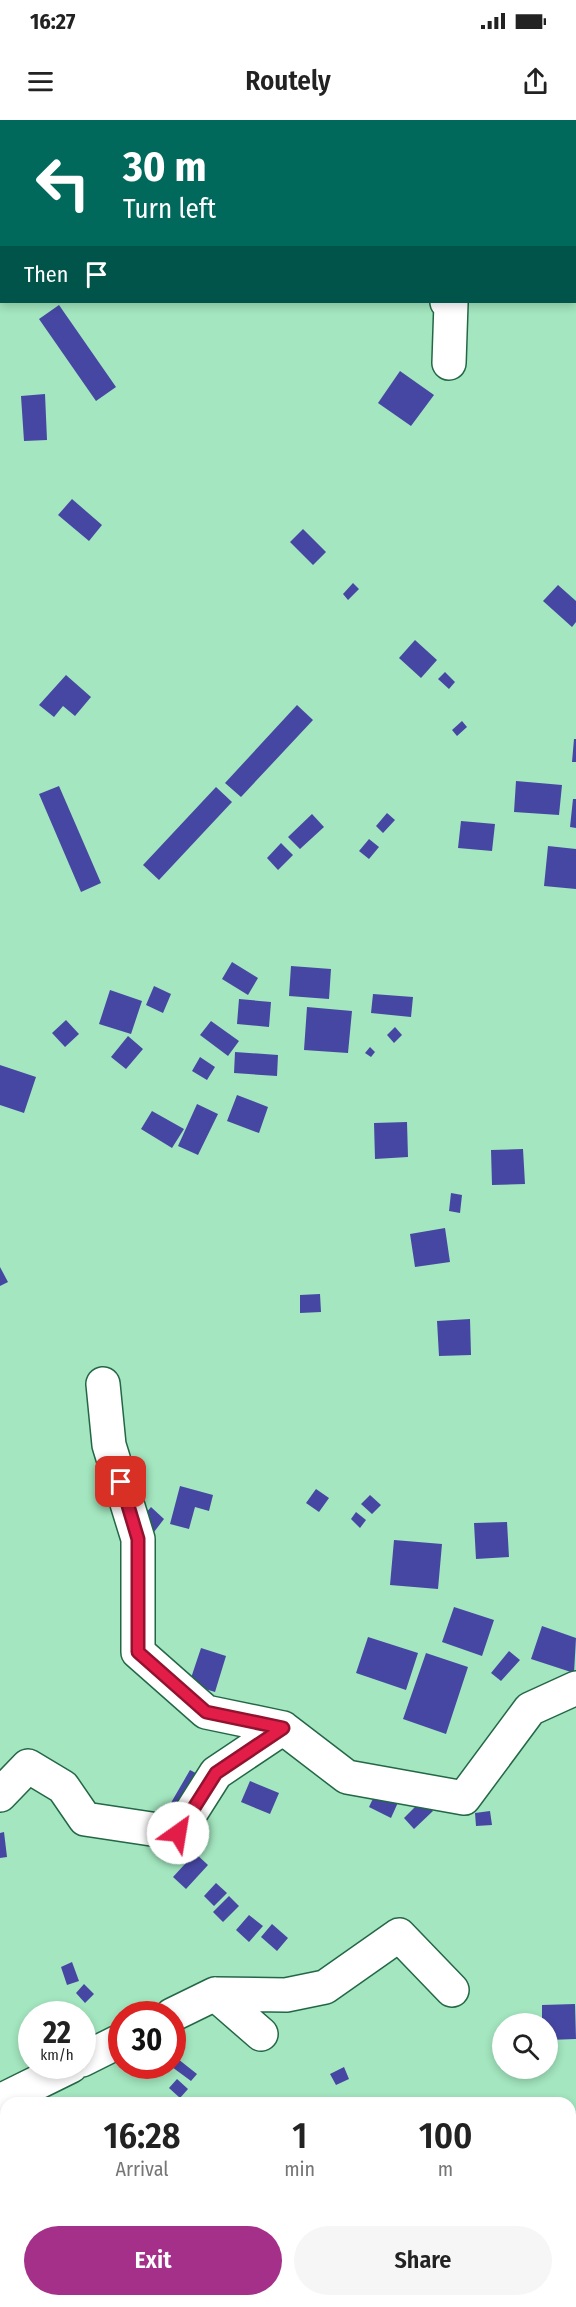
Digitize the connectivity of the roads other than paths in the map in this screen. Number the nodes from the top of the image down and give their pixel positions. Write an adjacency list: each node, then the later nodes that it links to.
1 (451, 303): 2 (street)
2 (449, 363)
3 (103, 1384): 5 (street)
4 (576, 1688): 5 (street)
5 (283, 1728): 6 (street)
6 (0, 1795)
7 (452, 1990): 8 (street)
8 (215, 1994): 9 (street); 10 (street)
9 (186, 2008)
10 (261, 2034)
11 (45, 2079): 12 (street)
12 (8, 2097)

